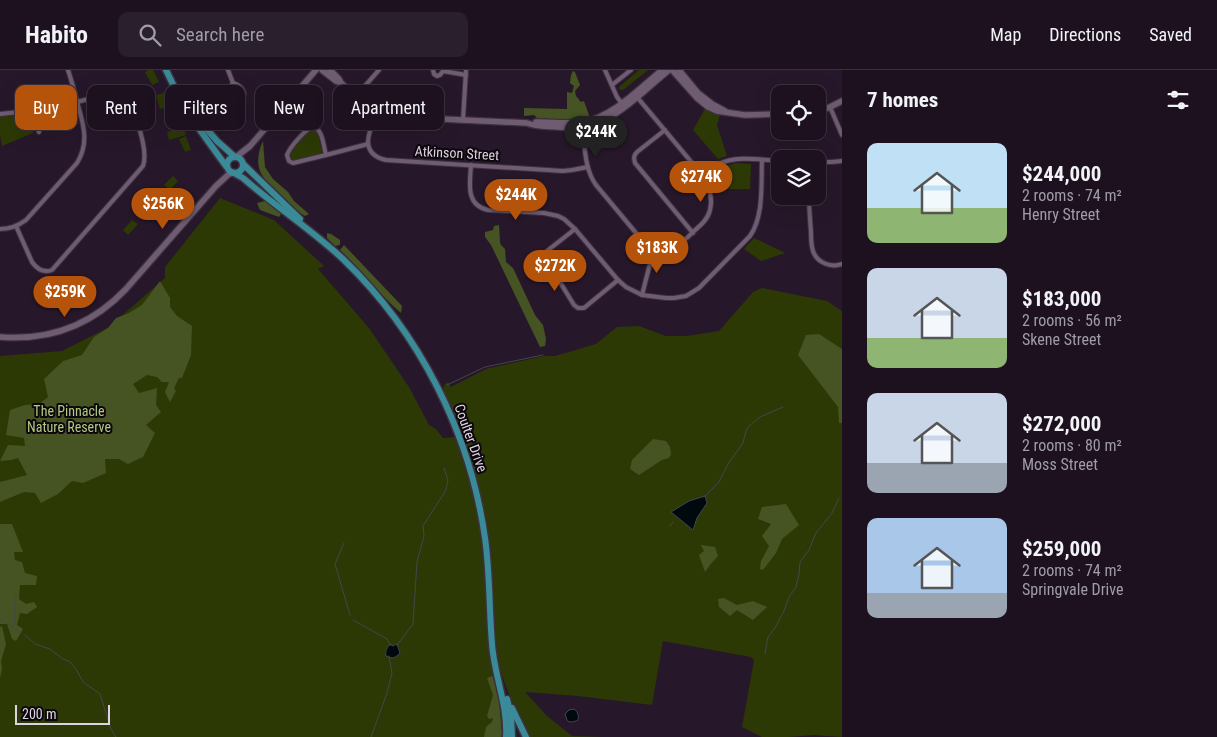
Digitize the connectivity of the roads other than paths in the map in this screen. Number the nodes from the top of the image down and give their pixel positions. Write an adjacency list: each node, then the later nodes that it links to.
1 (68, 70): 19 (street)
2 (166, 70): 20 (main road)
3 (228, 70): 18 (street)
4 (316, 70): 43 (street)
5 (322, 70): 17 (street)
6 (330, 70): 17 (street)
7 (379, 70): 22 (street)
8 (433, 70): 15 (street)
9 (466, 70): 16 (street)
10 (605, 70): 23 (street)
11 (631, 70): 23 (street)
12 (662, 70): 24 (street)
13 (671, 70): 24 (street); 30 (street)
14 (679, 70): 30 (street)
15 (442, 71): 16 (street)
16 (466, 75): 34 (street)
17 (341, 83): 21 (street)
18 (233, 84): 18 (street)
19 (72, 85)
20 (174, 85)
21 (343, 85)
22 (366, 85)
23 (612, 85): 27 (street)
24 (636, 95): 27 (street); 39 (street)
25 (842, 101): 28 (street)
26 (77, 102): 58 (street); 58 (street)
27 (623, 105): 35 (street)
28 (830, 107): 29 (street); 41 (street)
29 (826, 109)
30 (726, 112): 32 (street)
31 (0, 114): 40 (street)
32 (771, 114)
33 (444, 119): 34 (street)
34 (463, 120): 35 (street)
35 (582, 124): 53 (street)
36 (199, 130): 52 (main road)
37 (206, 130): 45 (main road)
38 (370, 130): 42 (street)
39 (665, 130): 55 (street); 61 (street)
40 (39, 132)
41 (842, 135)
42 (368, 144): 44 (street); 51 (street, Atkinson Street)
43 (250, 146): 45 (street); 50 (street)
44 (326, 155): 44 (street)
45 (236, 157): 50 (main road); 52 (main road)
46 (762, 160): 47 (street); 55 (street); 66 (street)
47 (771, 160)
48 (842, 160): 49 (street)
49 (826, 162)
50 (243, 164): 54 (main road); 62 (main road, Coulter Drive)
51 (471, 165): 53 (street, Atkinson Street); 60 (street)
52 (226, 167): 54 (main road); 56 (street)
53 (588, 167): 63 (street)
54 (233, 173): 56 (street); 62 (main road, Coulter Drive)
55 (703, 176): 61 (street)
56 (216, 186): 67 (street)
57 (810, 205): 64 (street)
58 (16, 226): 59 (street)
59 (0, 229)
60 (575, 229): 65 (street); 65 (street)
61 (693, 233): 63 (street)
62 (330, 248): 68 (main road, Coulter Drive)
63 (654, 248): 66 (street)
64 (842, 264)
65 (618, 280): 66 (street)
66 (642, 295)
67 (0, 336)
68 (497, 674): 69 (main road, Coulter Drive); 70 (main road, Coulter Drive)
69 (506, 695): 71 (main road, Coulter Drive); 72 (main road)
70 (506, 737)
71 (512, 737)
72 (526, 737)

